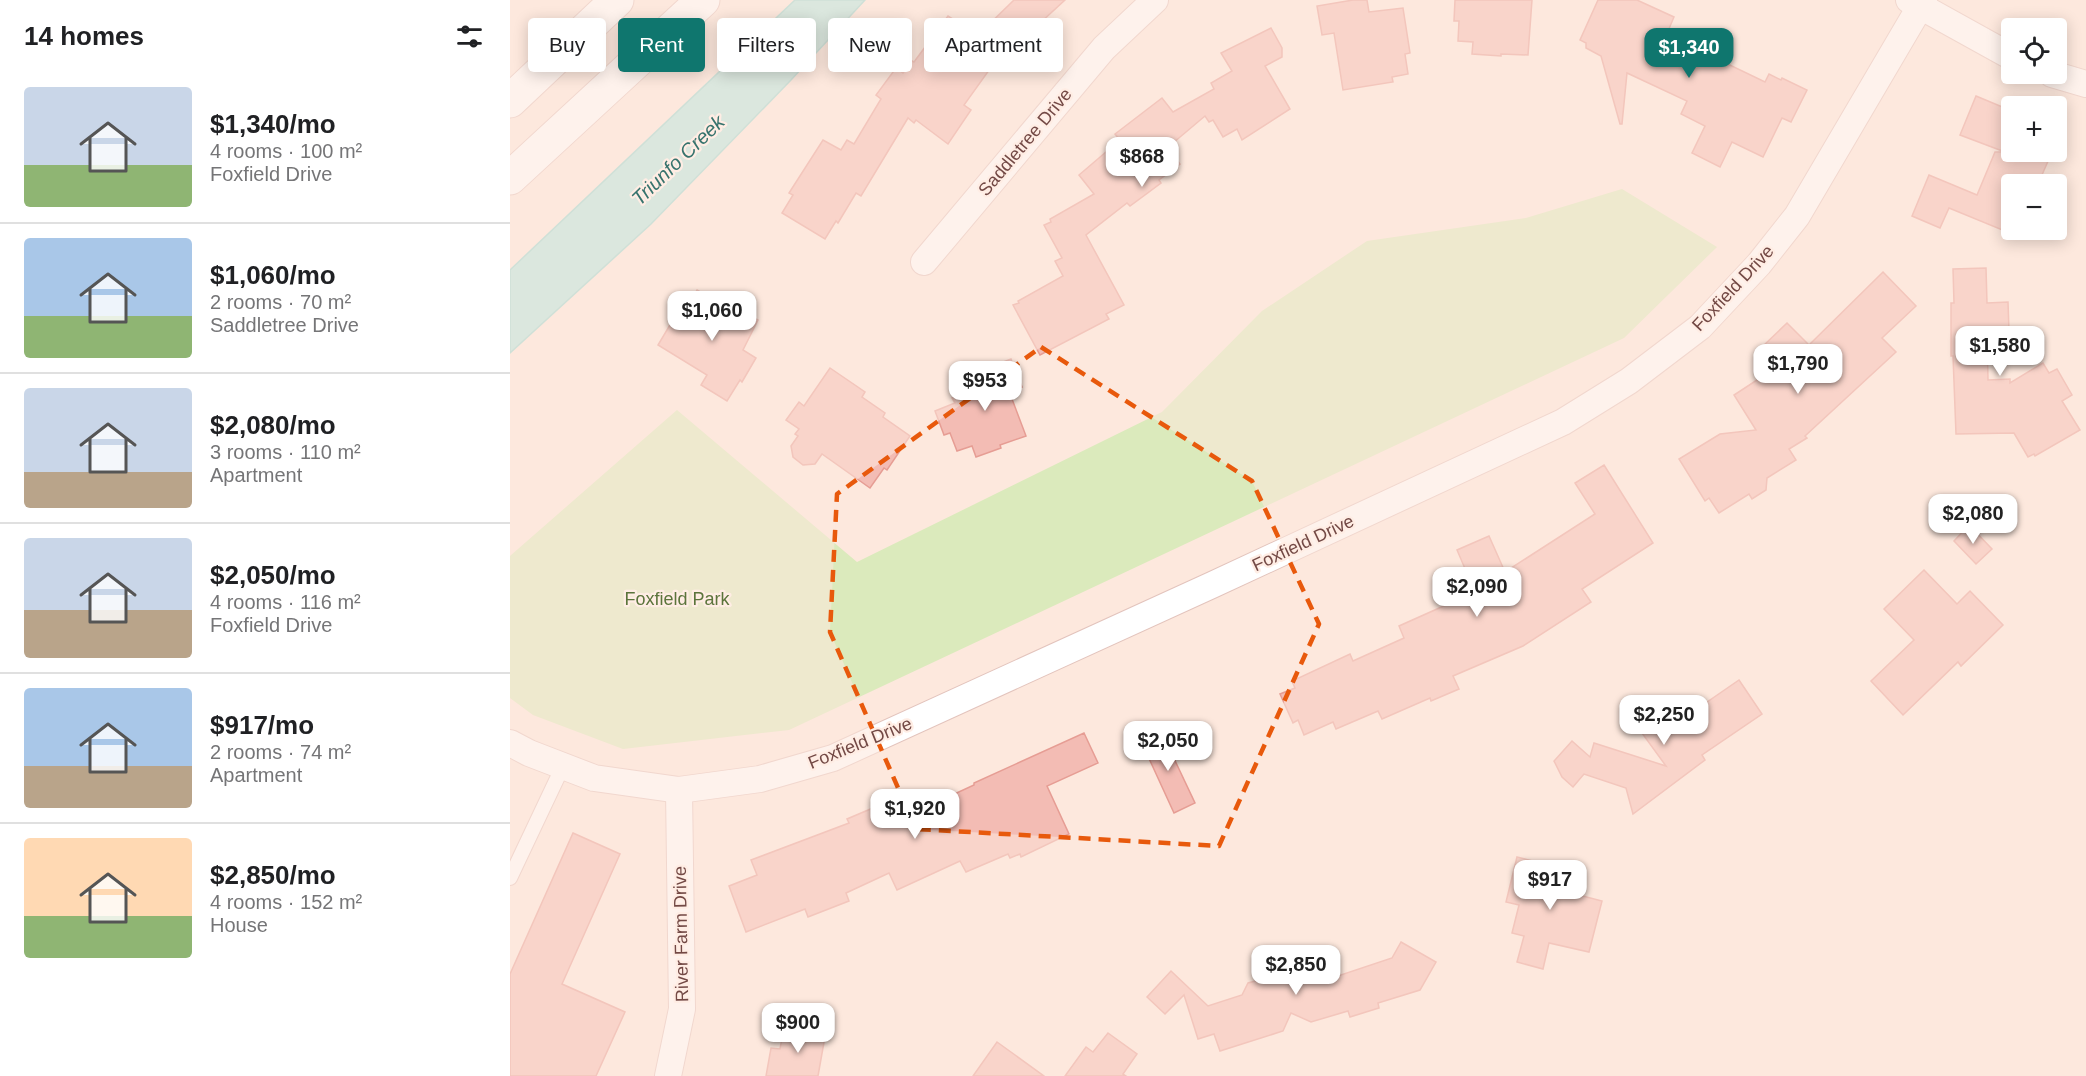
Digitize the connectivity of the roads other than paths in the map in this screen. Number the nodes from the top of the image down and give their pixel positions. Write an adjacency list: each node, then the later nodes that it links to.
1 (617, 0): 8 (street)
2 (703, 0): 9 (street)
3 (1155, 0): 10 (street, Saddletree Drive)
4 (1918, 2): 5 (street); 13 (street, Foxfield Drive)
5 (2001, 51)
6 (2067, 78): 7 (street)
7 (2086, 84)
8 (510, 101)
9 (510, 178)
10 (924, 262)
11 (510, 743): 12 (street, Foxfield Drive)
12 (563, 766): 13 (street, Foxfield Drive); 14 (lane)
13 (679, 790): 15 (street, River Farm Drive)
14 (510, 878)
15 (669, 1076)

